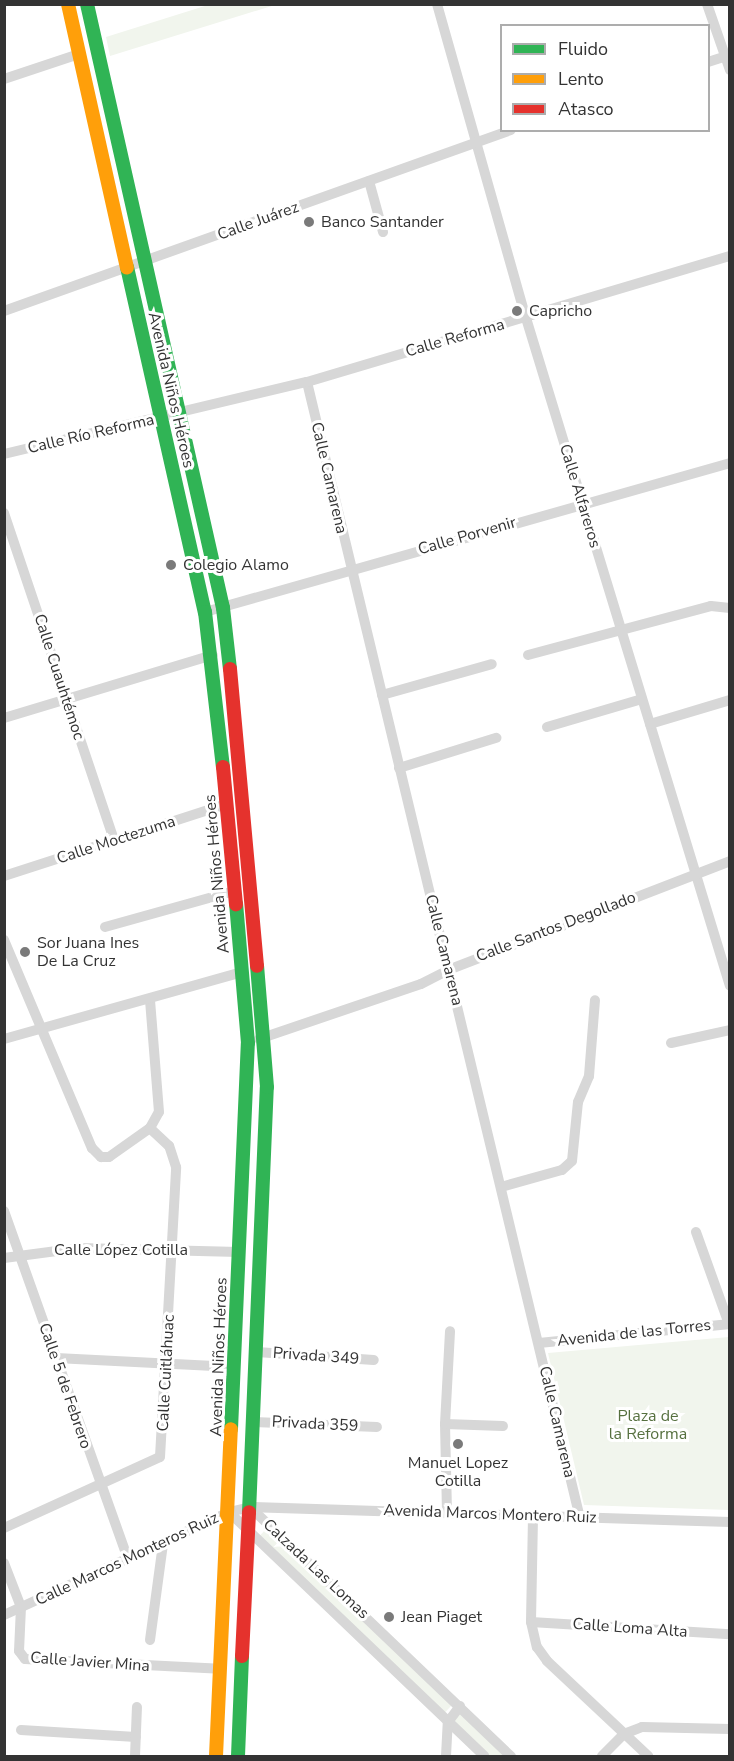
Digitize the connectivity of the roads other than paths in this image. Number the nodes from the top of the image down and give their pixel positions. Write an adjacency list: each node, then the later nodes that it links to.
1 (87, 4): 15 (main road, Avenida Niños Héroes)
2 (437, 4): 11 (street, Calle Alfareros)
3 (707, 4): 6 (street)
4 (68, 5): 5 (main road, Avenida Niños Héroes)
5 (79, 54): 9 (street); 16 (main road, Avenida Niños Héroes)
6 (727, 55): 7 (street); 8 (street)
7 (710, 61)
8 (729, 70)
9 (4, 79)
10 (506, 132): 11 (street, Calle Juárez)
11 (478, 142): 12 (street, Calle Juárez); 18 (street, Calle Alfareros)
12 (369, 181): 13 (street); 15 (street, Calle Juárez)
13 (383, 232)
14 (729, 256): 18 (street, Calle Reforma)
15 (145, 262): 16 (street, Calle Juárez); 20 (main road, Avenida Niños Héroes)
16 (127, 268): 17 (street, Calle Juárez); 21 (main road, Avenida Niños Héroes)
17 (4, 311)
18 (526, 318): 19 (street, Calle Reforma); 24 (street, Calle Alfareros)
19 (307, 382): 20 (street, Calle Reforma); 26 (street, Calle Camarena)
20 (178, 413): 21 (street, Calle Río Reforma); 27 (main road, Avenida Niños Héroes)
21 (160, 418): 22 (street, Calle Río Reforma); 29 (main road, Avenida Niños Héroes)
22 (4, 454)
23 (729, 463): 24 (street, Calle Porvenir)
24 (582, 503): 26 (street, Calle Porvenir); 30 (street, Calle Alfareros)
25 (4, 513): 35 (street, Calle Cuauhtémoc)
26 (351, 569): 27 (street, Calle Porvenir); 34 (street, Calle Camarena)
27 (223, 608): 29 (street, Calle Porvenir); 58 (main road, Avenida Niños Héroes)
28 (729, 608): 30 (street)
29 (205, 612): 32 (main road, Avenida Niños Héroes)
30 (621, 630): 31 (street); 36 (street, Calle Alfareros)
31 (528, 655)
32 (213, 656): 35 (street); 43 (main road, Avenida Niños Héroes)
33 (492, 664): 34 (street)
34 (381, 695): 42 (street, Calle Camarena)
35 (67, 699): 38 (street); 44 (street, Calle Cuauhtémoc)
36 (642, 699): 39 (street, Calle Alfareros); 40 (street)
37 (729, 700): 39 (street)
38 (4, 718)
39 (650, 724): 46 (street, Calle Alfareros)
40 (547, 727)
41 (496, 738): 42 (street)
42 (399, 768): 51 (street, Calle Camarena)
43 (227, 804): 44 (street, Calle Moctezuma); 48 (main road, Avenida Niños Héroes)
44 (114, 840): 47 (street, Calle Moctezuma)
45 (729, 861): 46 (street, Calle Santos Degollado)
46 (696, 873): 51 (street, Calle Santos Degollado); 53 (street, Calle Alfareros)
47 (4, 876)
48 (234, 891): 49 (street); 52 (main road, Avenida Niños Héroes)
49 (105, 927)
50 (4, 940): 56 (street)
51 (448, 970): 58 (street, Calle Santos Degollado); 63 (street, Calle Camarena)
52 (242, 972): 55 (street); 60 (main road, Avenida Niños Héroes)
53 (729, 986)
54 (594, 1000): 63 (street)
55 (150, 1001): 56 (street); 62 (street)
56 (42, 1026): 59 (street); 62 (street)
57 (729, 1030): 61 (street)
58 (264, 1037): 60 (street, Calle Santos Degollado); 73 (main road, Avenida Niños Héroes)
59 (4, 1039)
60 (248, 1043): 67 (main road, Avenida Niños Héroes)
61 (671, 1043)
62 (150, 1128): 66 (street, Calle Cuitláhuac)
63 (501, 1187): 72 (street, Calle Camarena)
64 (4, 1211): 68 (street, Calle 5 de Febrero)
65 (696, 1232): 70 (street)
66 (173, 1248): 67 (street, Calle López Cotilla); 68 (street, Calle López Cotilla); 76 (street, Calle Cuitláhuac)
67 (239, 1252): 77 (main road, Avenida Niños Héroes)
68 (19, 1253): 69 (street, Calle López Cotilla); 74 (street, Calle 5 de Febrero)
69 (4, 1258)
70 (729, 1324): 72 (street, Avenida de las Torres)
71 (450, 1331): 79 (street)
72 (539, 1343): 87 (street, Calle Camarena)
73 (257, 1352): 75 (street, Privada 349); 78 (main road, Avenida Niños Héroes)
74 (56, 1358): 76 (street); 82 (street, Calle 5 de Febrero)
75 (374, 1360)
76 (167, 1362): 77 (street); 82 (street, Calle Cuitláhuac)
77 (234, 1367): 84 (main road, Avenida Niños Héroes)
78 (254, 1422): 81 (street, Privada 359); 83 (main road, Avenida Niños Héroes)
79 (445, 1424): 80 (street); 85 (street)
80 (503, 1426)
81 (377, 1427)
82 (100, 1486): 89 (street, Calle Cuitláhuac); 92 (street, Calle 5 de Febrero)
83 (250, 1507): 84 (street, Calle Marcos Monteros Ruiz); 85 (street, Avenida Marcos Montero Ruiz); 90 (main road, Avenida Niños Héroes); 101 (street, Calzada Las Lomas)
84 (229, 1512): 90 (street, Calzada Las Lomas); 91 (street, Calle Marcos Monteros Ruiz); 99 (main road, Avenida Niños Héroes)
85 (447, 1512): 86 (street, Avenida Marcos Montero Ruiz)
86 (533, 1516): 87 (street, Avenida Marcos Montero Ruiz); 96 (street)
87 (580, 1518): 88 (street, Avenida Marcos Montero Ruiz)
88 (729, 1522)
89 (4, 1528)
90 (249, 1532): 102 (street, Calzada Las Lomas); 109 (main road, Avenida Niños Héroes)
91 (163, 1544): 92 (street, Calle Marcos Monteros Ruiz); 98 (street)
92 (129, 1559): 94 (street, Calle Marcos Monteros Ruiz)
93 (4, 1563): 94 (street, Calle Javier Mina)
94 (21, 1607): 95 (street, Calle Marcos Monteros Ruiz); 99 (street, Calle Javier Mina)
95 (4, 1615)
96 (531, 1622): 97 (street, Calle Loma Alta); 105 (street)
97 (729, 1634)
98 (150, 1640)
99 (220, 1669): 108 (main road, Avenida Niños Héroes)
100 (137, 1707): 106 (street)
101 (460, 1707): 102 (street); 112 (street, Calzada Las Lomas)
102 (448, 1722): 110 (street); 111 (street, Calzada Las Lomas)
103 (729, 1729): 105 (street)
104 (21, 1730): 106 (street)
105 (624, 1734): 113 (street); 114 (street)
106 (136, 1737): 107 (street)
107 (135, 1756)
108 (216, 1756)
109 (238, 1756)
110 (446, 1756)
111 (484, 1756)
112 (512, 1756)
113 (602, 1756)
114 (648, 1756)

